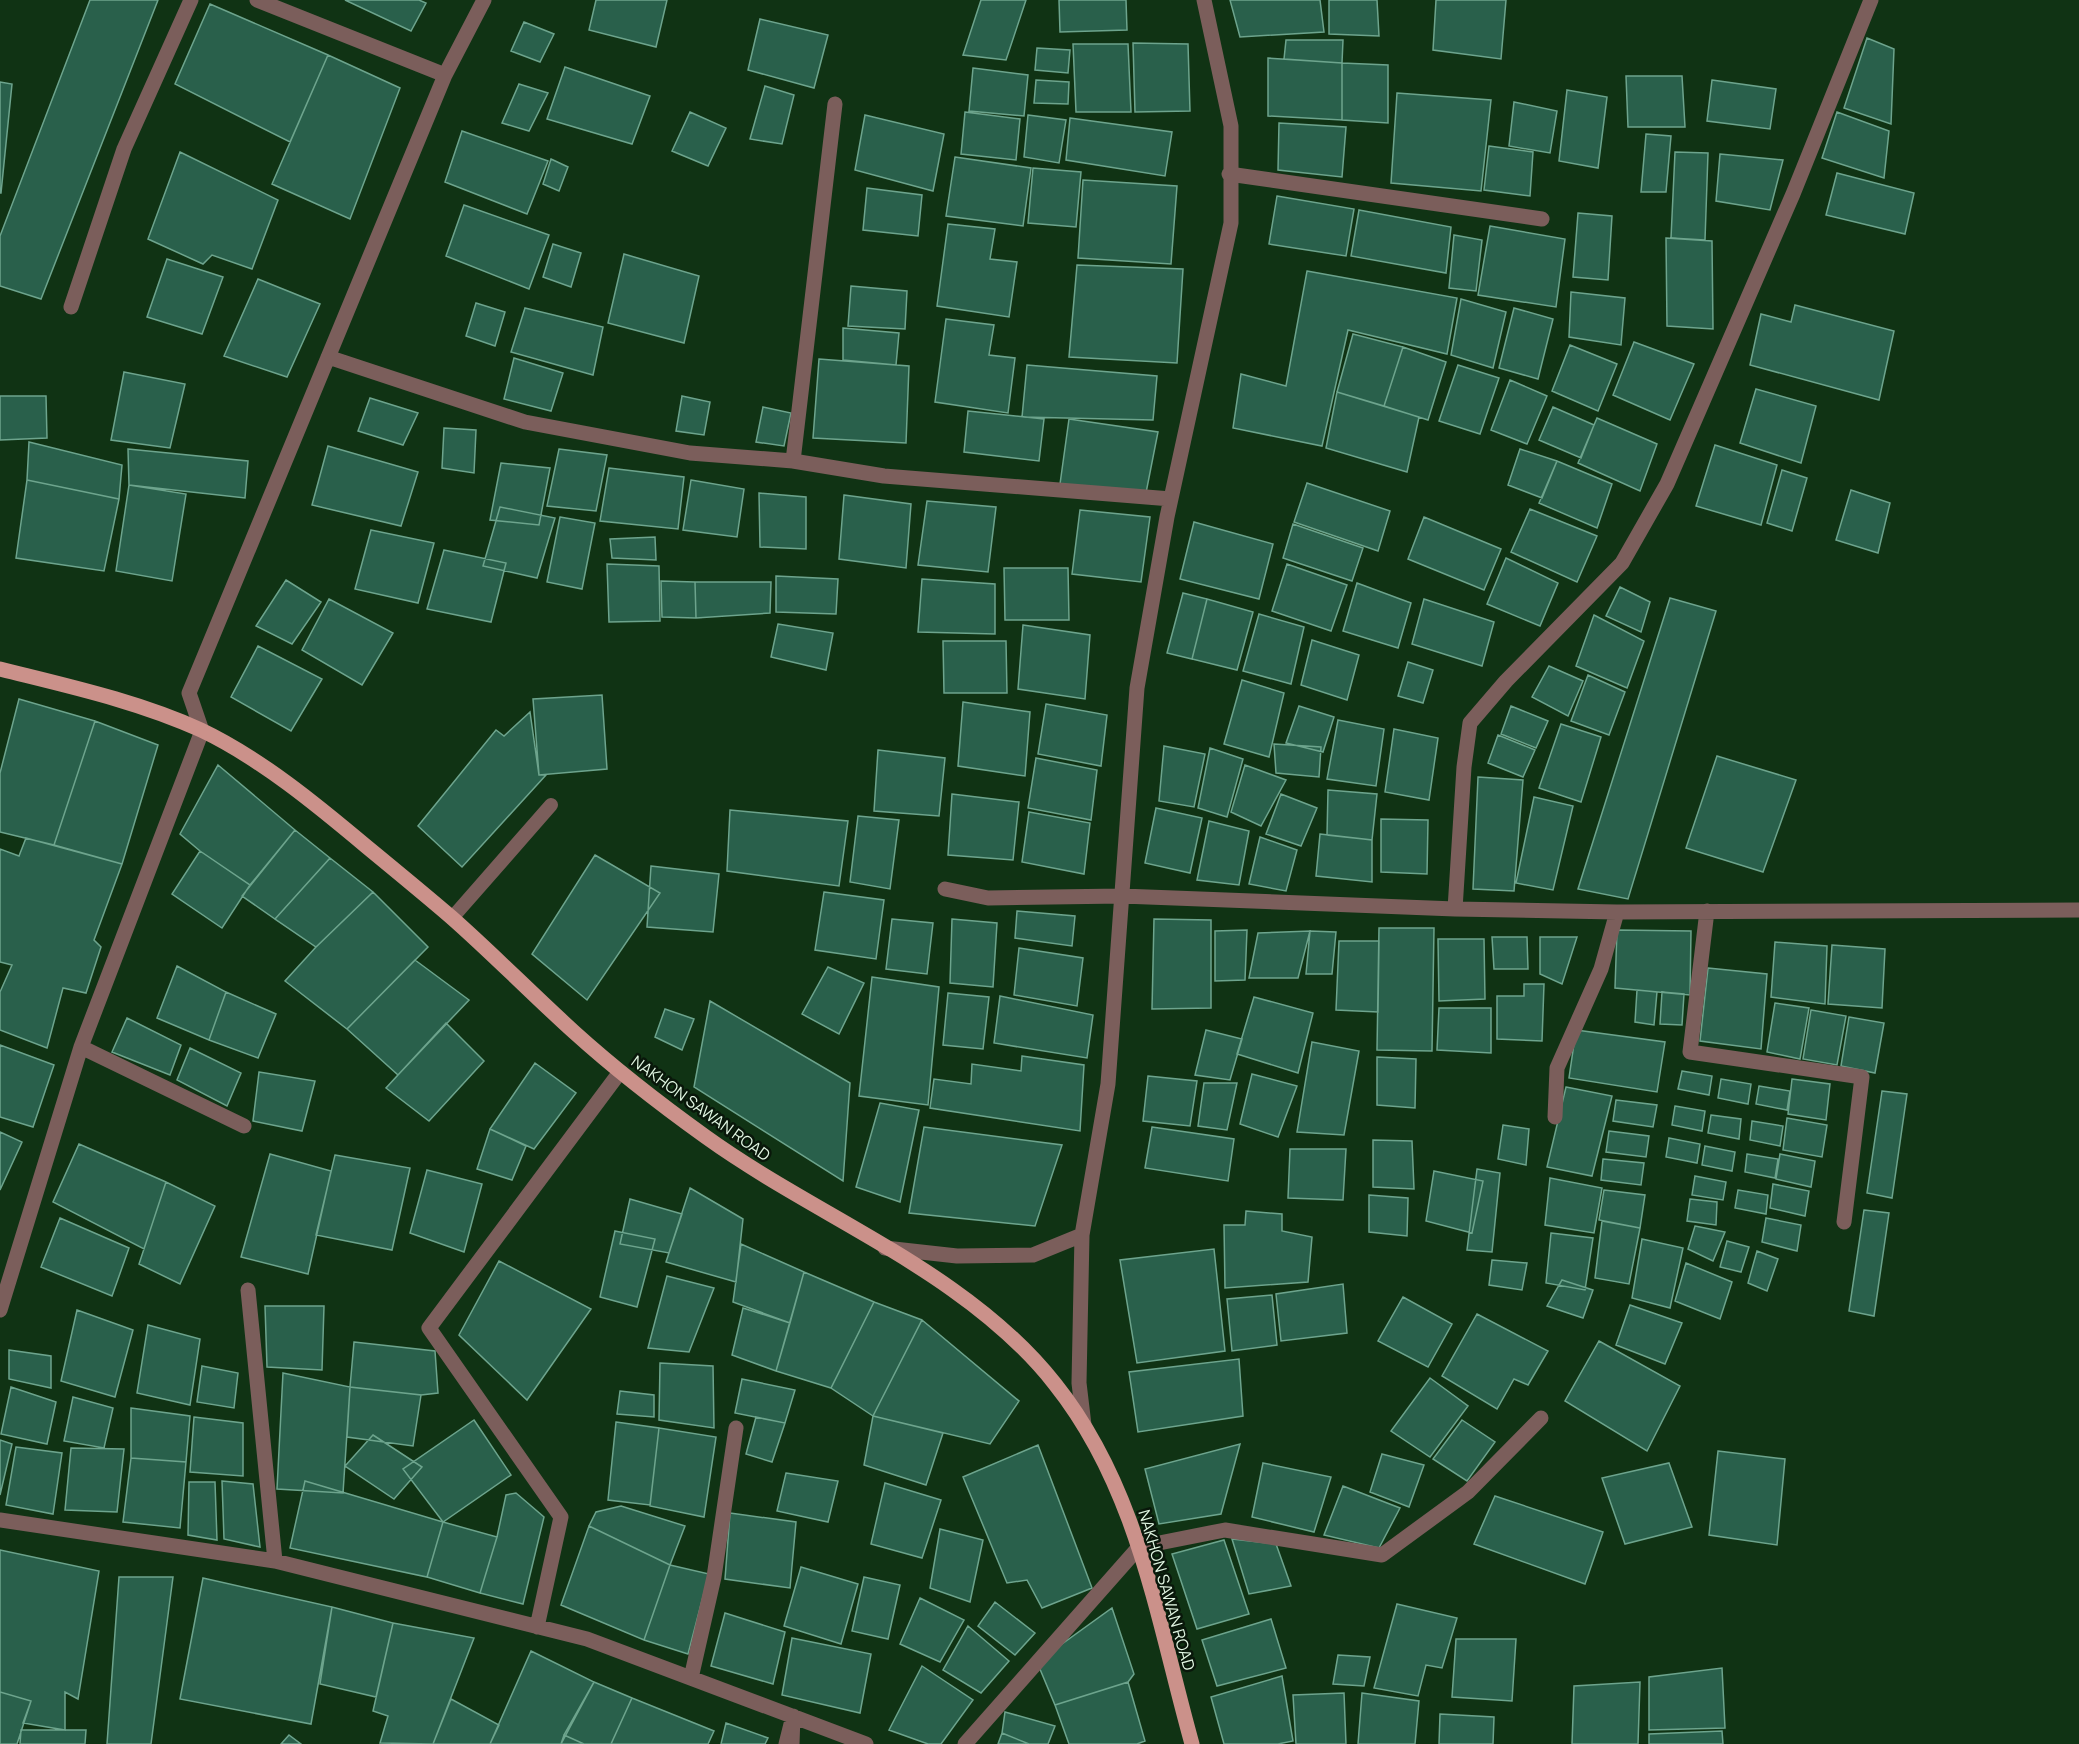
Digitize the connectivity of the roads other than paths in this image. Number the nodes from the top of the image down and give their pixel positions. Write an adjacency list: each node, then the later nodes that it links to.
1 (191, 0): 10 (street)
2 (257, 0): 6 (street)
3 (484, 0): 6 (street)
4 (1204, 0): 8 (street)
5 (1870, 0): 19 (street)
6 (445, 75): 11 (street)
7 (835, 104): 12 (street)
8 (1229, 174): 9 (street); 13 (street)
9 (1542, 219)
10 (71, 307)
11 (328, 357): 12 (street); 15 (street)
12 (793, 461): 13 (street)
13 (1171, 499): 18 (street)
14 (0, 669): 15 (main road, NAKHON SAWAN ROAD)
15 (202, 731): 23 (main road, NAKHON SAWAN ROAD); 24 (street)
16 (551, 805): 23 (lane)
17 (945, 889): 18 (street)
18 (1122, 896): 19 (street); 29 (street)
19 (1455, 909): 22 (street)
20 (2079, 910): 21 (street)
21 (1707, 911): 22 (street); 28 (street)
22 (1617, 912): 26 (street)
23 (452, 918): 25 (main road, NAKHON SAWAN ROAD)
24 (81, 1047): 27 (street); 32 (street)
25 (620, 1072): 30 (main road, NAKHON SAWAN ROAD); 39 (street)
26 (1555, 1117)
27 (244, 1126)
28 (1844, 1222)
29 (1082, 1235): 30 (street); 34 (street)
30 (883, 1248): 34 (main road, NAKHON SAWAN ROAD)
31 (248, 1290): 38 (street)
32 (0, 1310)
33 (1541, 1418): 37 (street)
34 (1084, 1425): 37 (main road, NAKHON SAWAN ROAD)
35 (736, 1428): 40 (street)
36 (0, 1520): 38 (street)
37 (1139, 1547): 46 (street); 47 (main road, NAKHON SAWAN ROAD)
38 (275, 1561): 39 (street)
39 (537, 1627): 40 (street)
40 (691, 1678): 41 (street)
41 (793, 1716): 42 (street); 43 (street); 44 (lane); 45 (street)
42 (786, 1744)
43 (792, 1744)
44 (797, 1744)
45 (866, 1744)
46 (965, 1744)
47 (1192, 1744)

